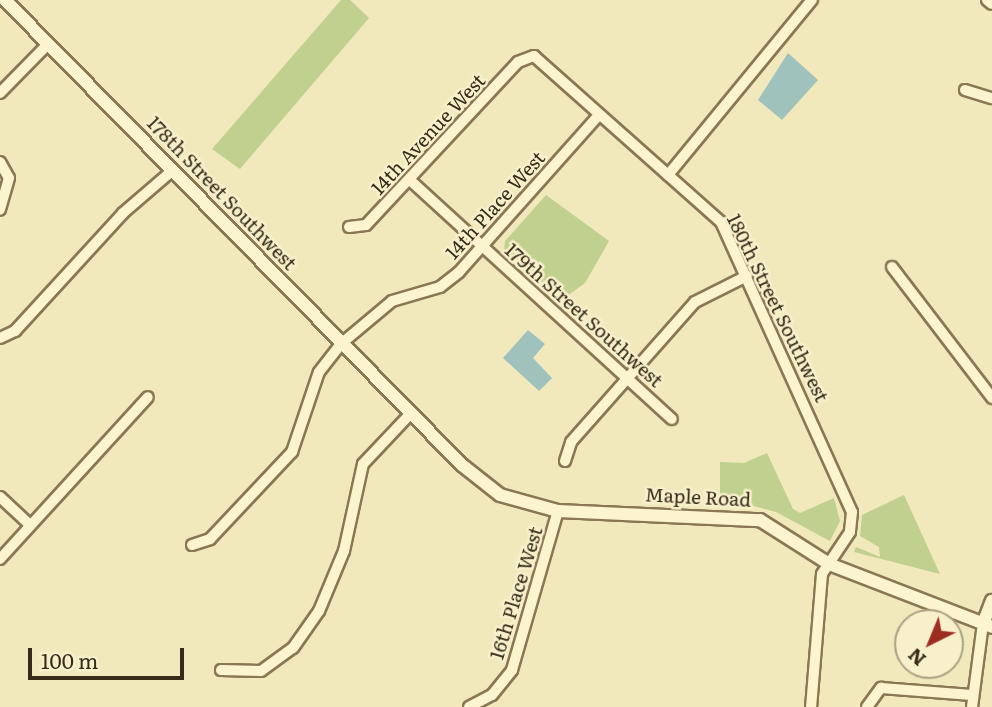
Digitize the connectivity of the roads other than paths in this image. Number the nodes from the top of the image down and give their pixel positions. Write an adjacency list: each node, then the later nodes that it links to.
1 (5, 0): 5 (street, 178th Street Southwest)
2 (812, 0): 13 (street)
3 (987, 0): 4 (street)
4 (992, 4)
5 (48, 44): 8 (street); 12 (street, 178th Street Southwest)
6 (530, 56): 10 (street, 180th Street Southwest); 14 (street, 14th Avenue West)
7 (965, 90): 9 (street)
8 (0, 93)
9 (992, 98)
10 (599, 115): 13 (street, 180th Street Southwest); 17 (street, 14th Place West)
11 (0, 162): 15 (street)
12 (173, 170): 20 (street); 21 (street, 178th Street Southwest)
13 (668, 175): 19 (street, 180th Street Southwest)
14 (411, 181): 16 (street, 14th Avenue West); 17 (street, 179th Street Southwest)
15 (0, 210)
16 (349, 227)
17 (482, 246): 21 (street, 14th Place West); 22 (street, 179th Street Southwest)
18 (892, 267): 24 (street)
19 (747, 276): 22 (street); 33 (street, 180th Street Southwest)
20 (0, 338)
21 (342, 343): 25 (street, 178th Street Southwest); 31 (street, 14th Place West)
22 (627, 379): 26 (street, 179th Street Southwest); 27 (street)
23 (148, 397): 30 (street)
24 (992, 398)
25 (411, 413): 29 (street, Maple Road); 36 (street)
26 (672, 419)
27 (565, 461)
28 (0, 497): 30 (street)
29 (558, 511): 33 (street, Maple Road); 38 (street, 16th Place West)
30 (30, 525): 32 (street)
31 (192, 545)
32 (0, 559)
33 (829, 564): 35 (street, Maple Road); 39 (street, 180th Street Southwest)
34 (992, 601): 35 (street)
35 (988, 626): 37 (street)
36 (220, 670)
37 (972, 695): 40 (street); 41 (street)
38 (469, 707)
39 (811, 707)
40 (867, 707)
41 (972, 707)

